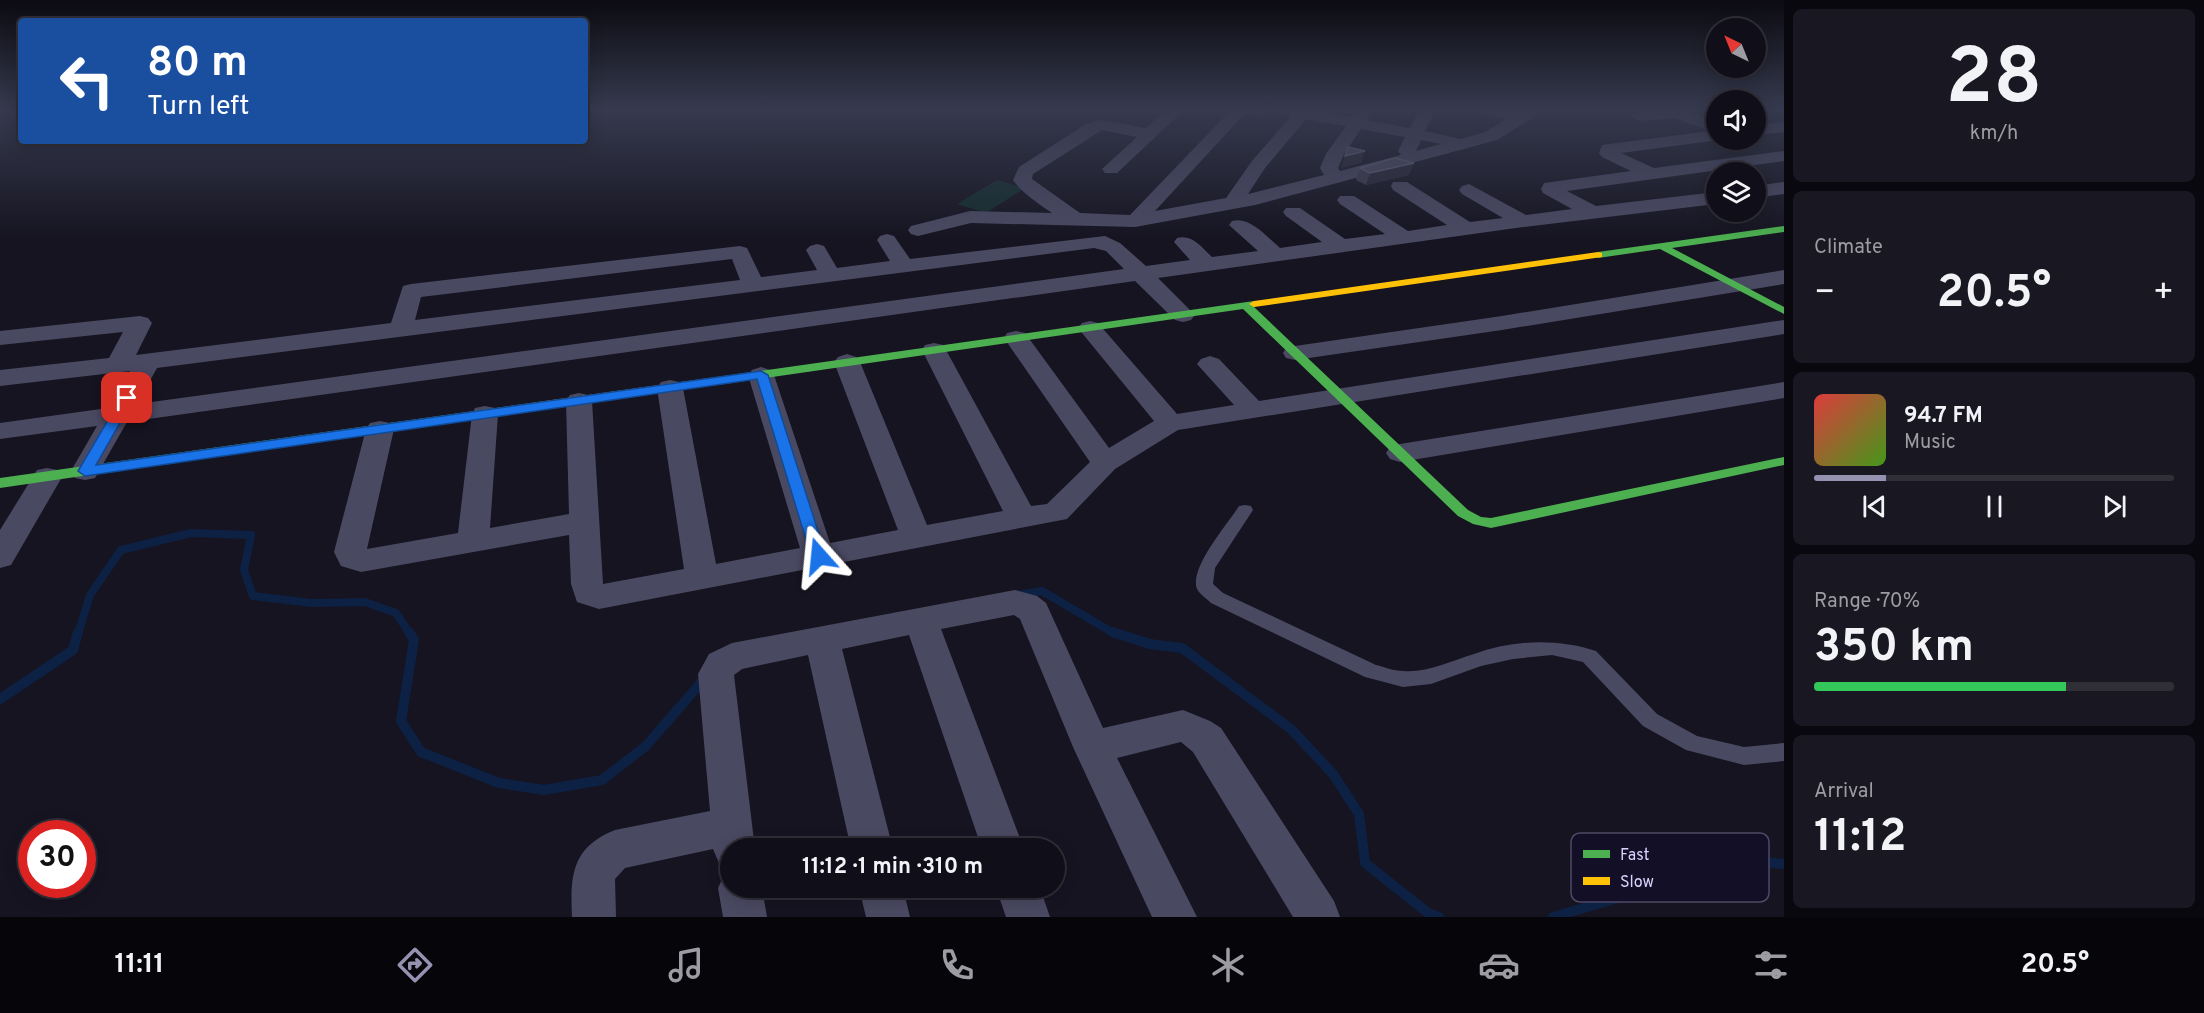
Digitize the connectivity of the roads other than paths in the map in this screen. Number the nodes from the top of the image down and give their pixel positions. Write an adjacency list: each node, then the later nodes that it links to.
1 (1053, 153): 23 (street)
2 (1129, 153): 11 (street)
3 (1200, 153): 24 (street)
4 (1267, 153): 20 (street)
5 (1336, 153): 13 (street)
6 (1406, 153): 10 (street)
7 (1426, 153): 10 (street)
8 (1608, 153): 12 (street)
9 (1784, 156): 12 (street)
10 (1403, 159): 13 (street)
11 (1111, 169)
12 (1652, 174): 22 (street)
13 (1334, 177): 20 (street)
14 (1400, 186): 29 (street)
15 (1784, 188): 17 (street)
16 (1469, 190): 25 (street)
17 (1766, 190)
18 (1706, 199): 22 (street)
19 (1347, 200): 31 (street)
20 (1233, 204): 24 (street)
21 (1293, 212): 35 (street)
22 (1594, 214): 25 (street)
23 (1075, 219): 24 (street); 28 (street)
24 (1135, 221)
25 (1523, 222): 29 (street)
26 (1239, 225): 37 (street)
27 (1784, 229): 34 (street)
28 (918, 230)
29 (1467, 230): 31 (street)
30 (958, 235): 38 (street)
31 (1405, 238): 35 (street)
32 (887, 240): 40 (street)
33 (1184, 242): 39 (street)
34 (1661, 246): 44 (street); 46 (street)
35 (1342, 247): 37 (street)
36 (817, 250): 42 (street)
37 (1277, 256): 39 (street)
38 (978, 257): 40 (street); 41 (street)
39 (1207, 265): 41 (street)
40 (904, 266): 42 (street)
41 (1140, 274): 48 (street); 68 (street)
42 (831, 276): 45 (street)
43 (1784, 278): 44 (street)
44 (1735, 285): 47 (street); 55 (street)
45 (753, 286): 51 (street); 51 (street)
46 (1246, 306): 48 (street); 55 (street)
47 (1784, 311)
48 (1183, 315): 50 (street)
49 (1784, 327): 64 (street)
50 (1090, 328): 53 (street); 69 (street)
51 (401, 330): 56 (street)
52 (0, 338): 59 (street)
53 (1016, 338): 54 (street); 74 (street)
54 (934, 350): 57 (street); 79 (street)
55 (1295, 353): 64 (street)
56 (148, 362): 59 (street); 68 (street)
57 (848, 362): 60 (street); 81 (street)
58 (1210, 364): 66 (street)
59 (118, 365): 61 (street)
60 (761, 375): 62 (street); 83 (street)
61 (0, 378)
62 (670, 388): 65 (street); 85 (street)
63 (1784, 390): 72 (street)
64 (1341, 397): 66 (street); 72 (street)
65 (579, 401): 67 (street); 80 (street)
66 (1253, 410): 69 (street)
67 (485, 414): 70 (street); 82 (street)
68 (117, 416): 71 (street); 75 (street)
69 (1170, 423): 74 (street)
70 (380, 429): 75 (street); 82 (street)
71 (0, 431)
72 (1400, 453): 73 (street)
73 (1784, 461)
74 (1104, 463): 79 (street)
75 (85, 471): 76 (street)
76 (47, 477): 77 (street); 84 (street)
77 (0, 483)
78 (1245, 510): 89 (lane)
79 (1022, 518): 81 (street)
80 (584, 522): 82 (street); 85 (street)
81 (917, 538): 83 (street)
82 (473, 541)
83 (819, 556): 85 (street)
84 (0, 557)
85 (702, 578)
86 (920, 619): 87 (street); 88 (street); 92 (street)
87 (822, 639): 90 (street); 91 (street)
88 (1092, 747): 101 (street); 102 (street)
89 (1784, 752)
90 (732, 838)
91 (869, 838)
92 (1000, 838)
93 (720, 839): 97 (street)
94 (741, 898): 98 (street)
95 (883, 898): 99 (street)
96 (1021, 898): 100 (street)
97 (594, 917)
98 (744, 917)
99 (888, 917)
100 (1028, 917)
101 (1175, 917)
102 (1318, 917)

